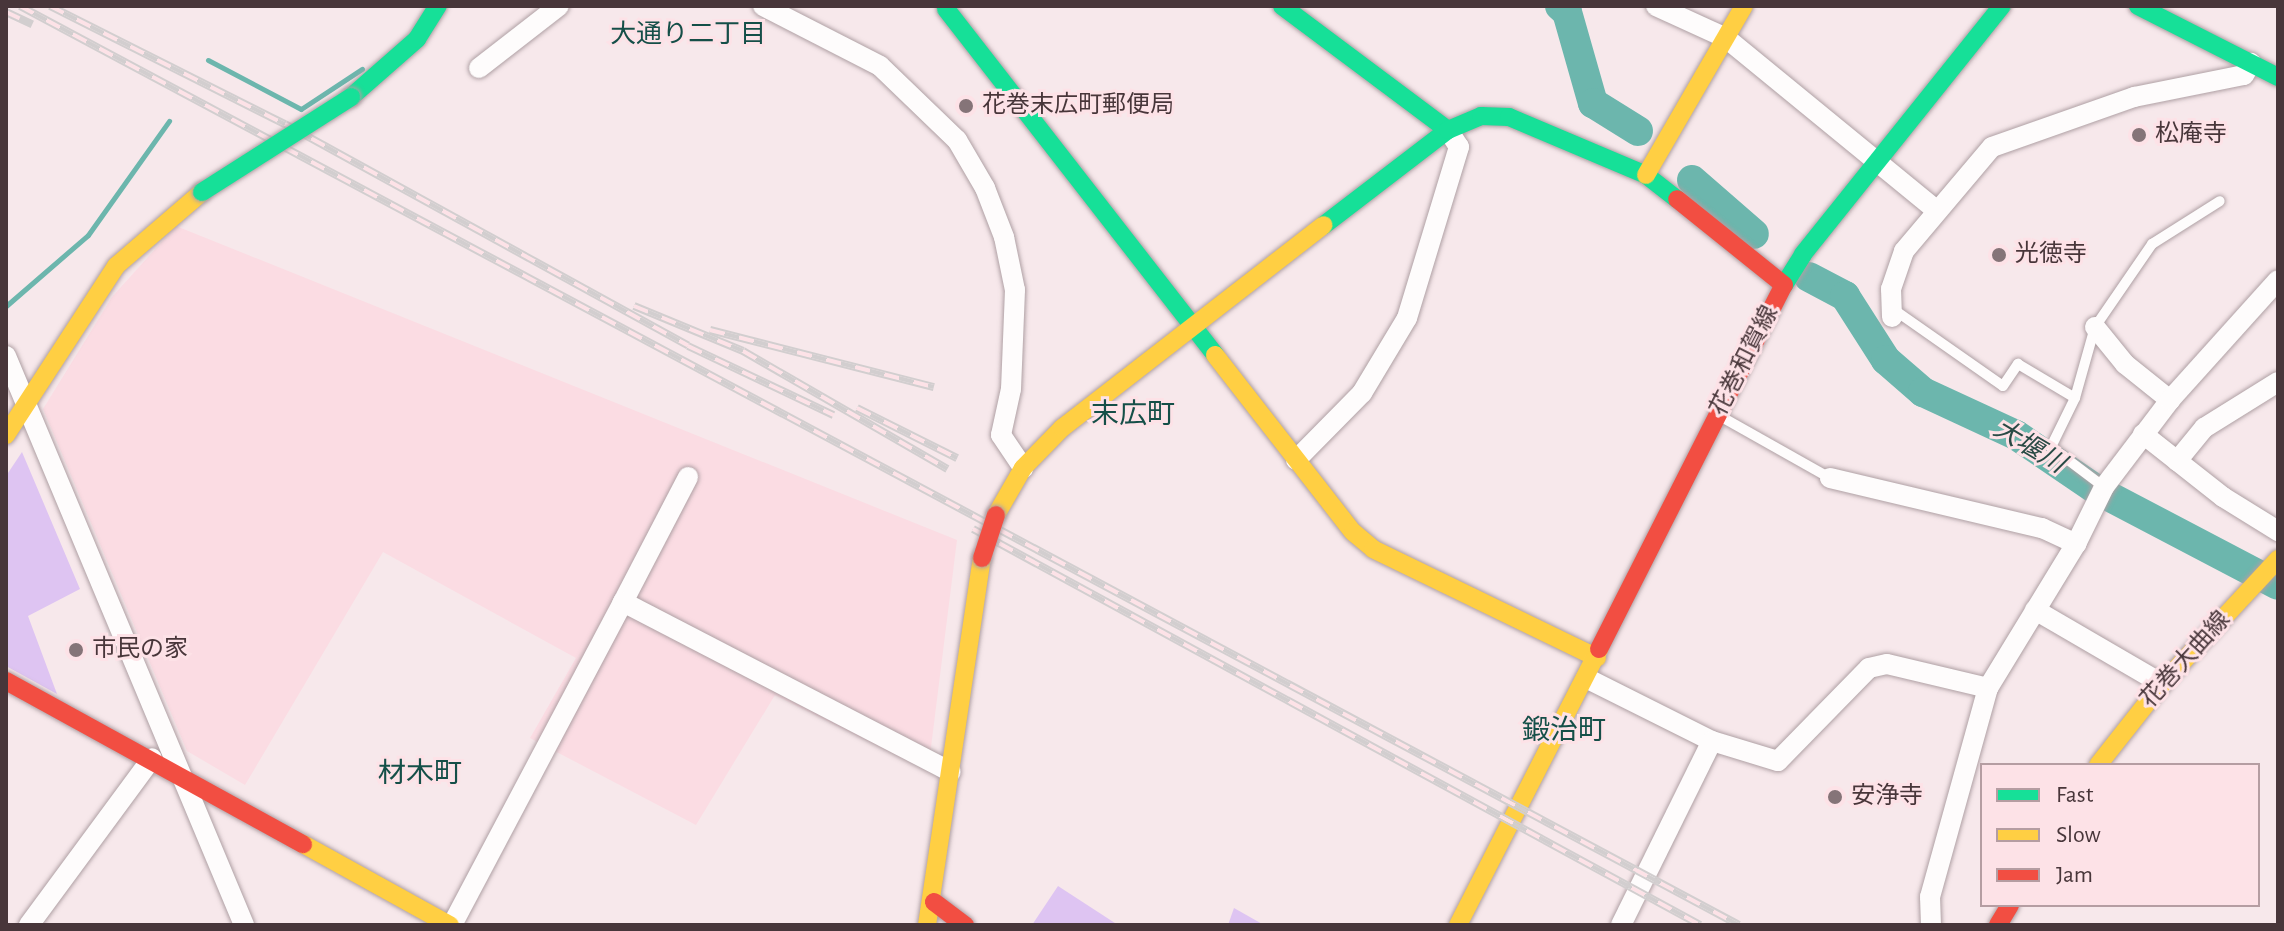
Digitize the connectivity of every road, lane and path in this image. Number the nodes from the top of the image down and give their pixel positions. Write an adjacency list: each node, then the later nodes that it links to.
1 (438, 6): 28 (street, bridge)
2 (559, 6): 12 (street)
3 (763, 6): 34 (street)
4 (1282, 6): 14 (street)
5 (1656, 6): 10 (street)
6 (1744, 6): 10 (street)
7 (2002, 6): 15 (street)
8 (2138, 6): 11 (street)
9 (944, 7): 22 (street)
10 (1726, 38): 15 (street); 16 (street)
11 (2251, 63): 13 (street); 18 (street)
12 (479, 68)
13 (2278, 77)
14 (1448, 130): 16 (street, 花巻和賀線); 22 (street, 花巻和賀線); 32 (street)
15 (1878, 161): 18 (street); 20 (street)
16 (1646, 175): 20 (street, 花巻和賀線)
17 (2220, 201): 23 (lane)
18 (1937, 211): 21 (street)
19 (2278, 280): 27 (street)
20 (1784, 285): 29 (street, 花巻和賀線)
21 (1892, 312): 26 (lane)
22 (1189, 325): 32 (street); 34 (street, 花巻和賀線)
23 (2095, 327): 26 (lane); 27 (street)
24 (6, 356): 28 (street)
25 (2278, 382): 33 (street)
26 (2075, 398): 37 (lane)
27 (2170, 400): 30 (street)
28 (27, 401): 31 (street); 52 (street)
29 (1718, 415): 36 (lane); 43 (street, 花巻和賀線)
30 (2143, 434): 33 (street); 37 (street)
31 (6, 435)
32 (1296, 460): 43 (street)
33 (2177, 461): 38 (street)
34 (1023, 468): 51 (street, 花巻和賀線, bridge)
35 (688, 477): 41 (street)
36 (1830, 478): 39 (street)
37 (2100, 494): 39 (street)
38 (2278, 531)
39 (2076, 544): 42 (street)
40 (2278, 559): 46 (street, 花巻大曲線)
41 (623, 602): 51 (street); 57 (street)
42 (2035, 610): 46 (street); 47 (street)
43 (1597, 658): 44 (street, 花巻和賀線)
44 (1586, 678): 48 (street); 60 (street, 花巻和賀線)
45 (6, 681): 49 (street)
46 (2162, 684): 50 (street, 花巻大曲線)
47 (1988, 688): 48 (street); 62 (street)
48 (1712, 741): 61 (street)
49 (152, 758): 52 (street); 55 (street)
50 (2100, 763)
51 (951, 772): 53 (street, 花巻和賀線)
52 (184, 775): 56 (street); 57 (street)
53 (934, 902): 58 (street, 花巻和賀線); 59 (street)
54 (2009, 907): 63 (street)
55 (29, 925)
56 (244, 925)
57 (451, 925)
58 (927, 925)
59 (965, 925)
60 (1458, 925)
61 (1621, 925)
62 (1931, 925)
63 (1998, 925)

